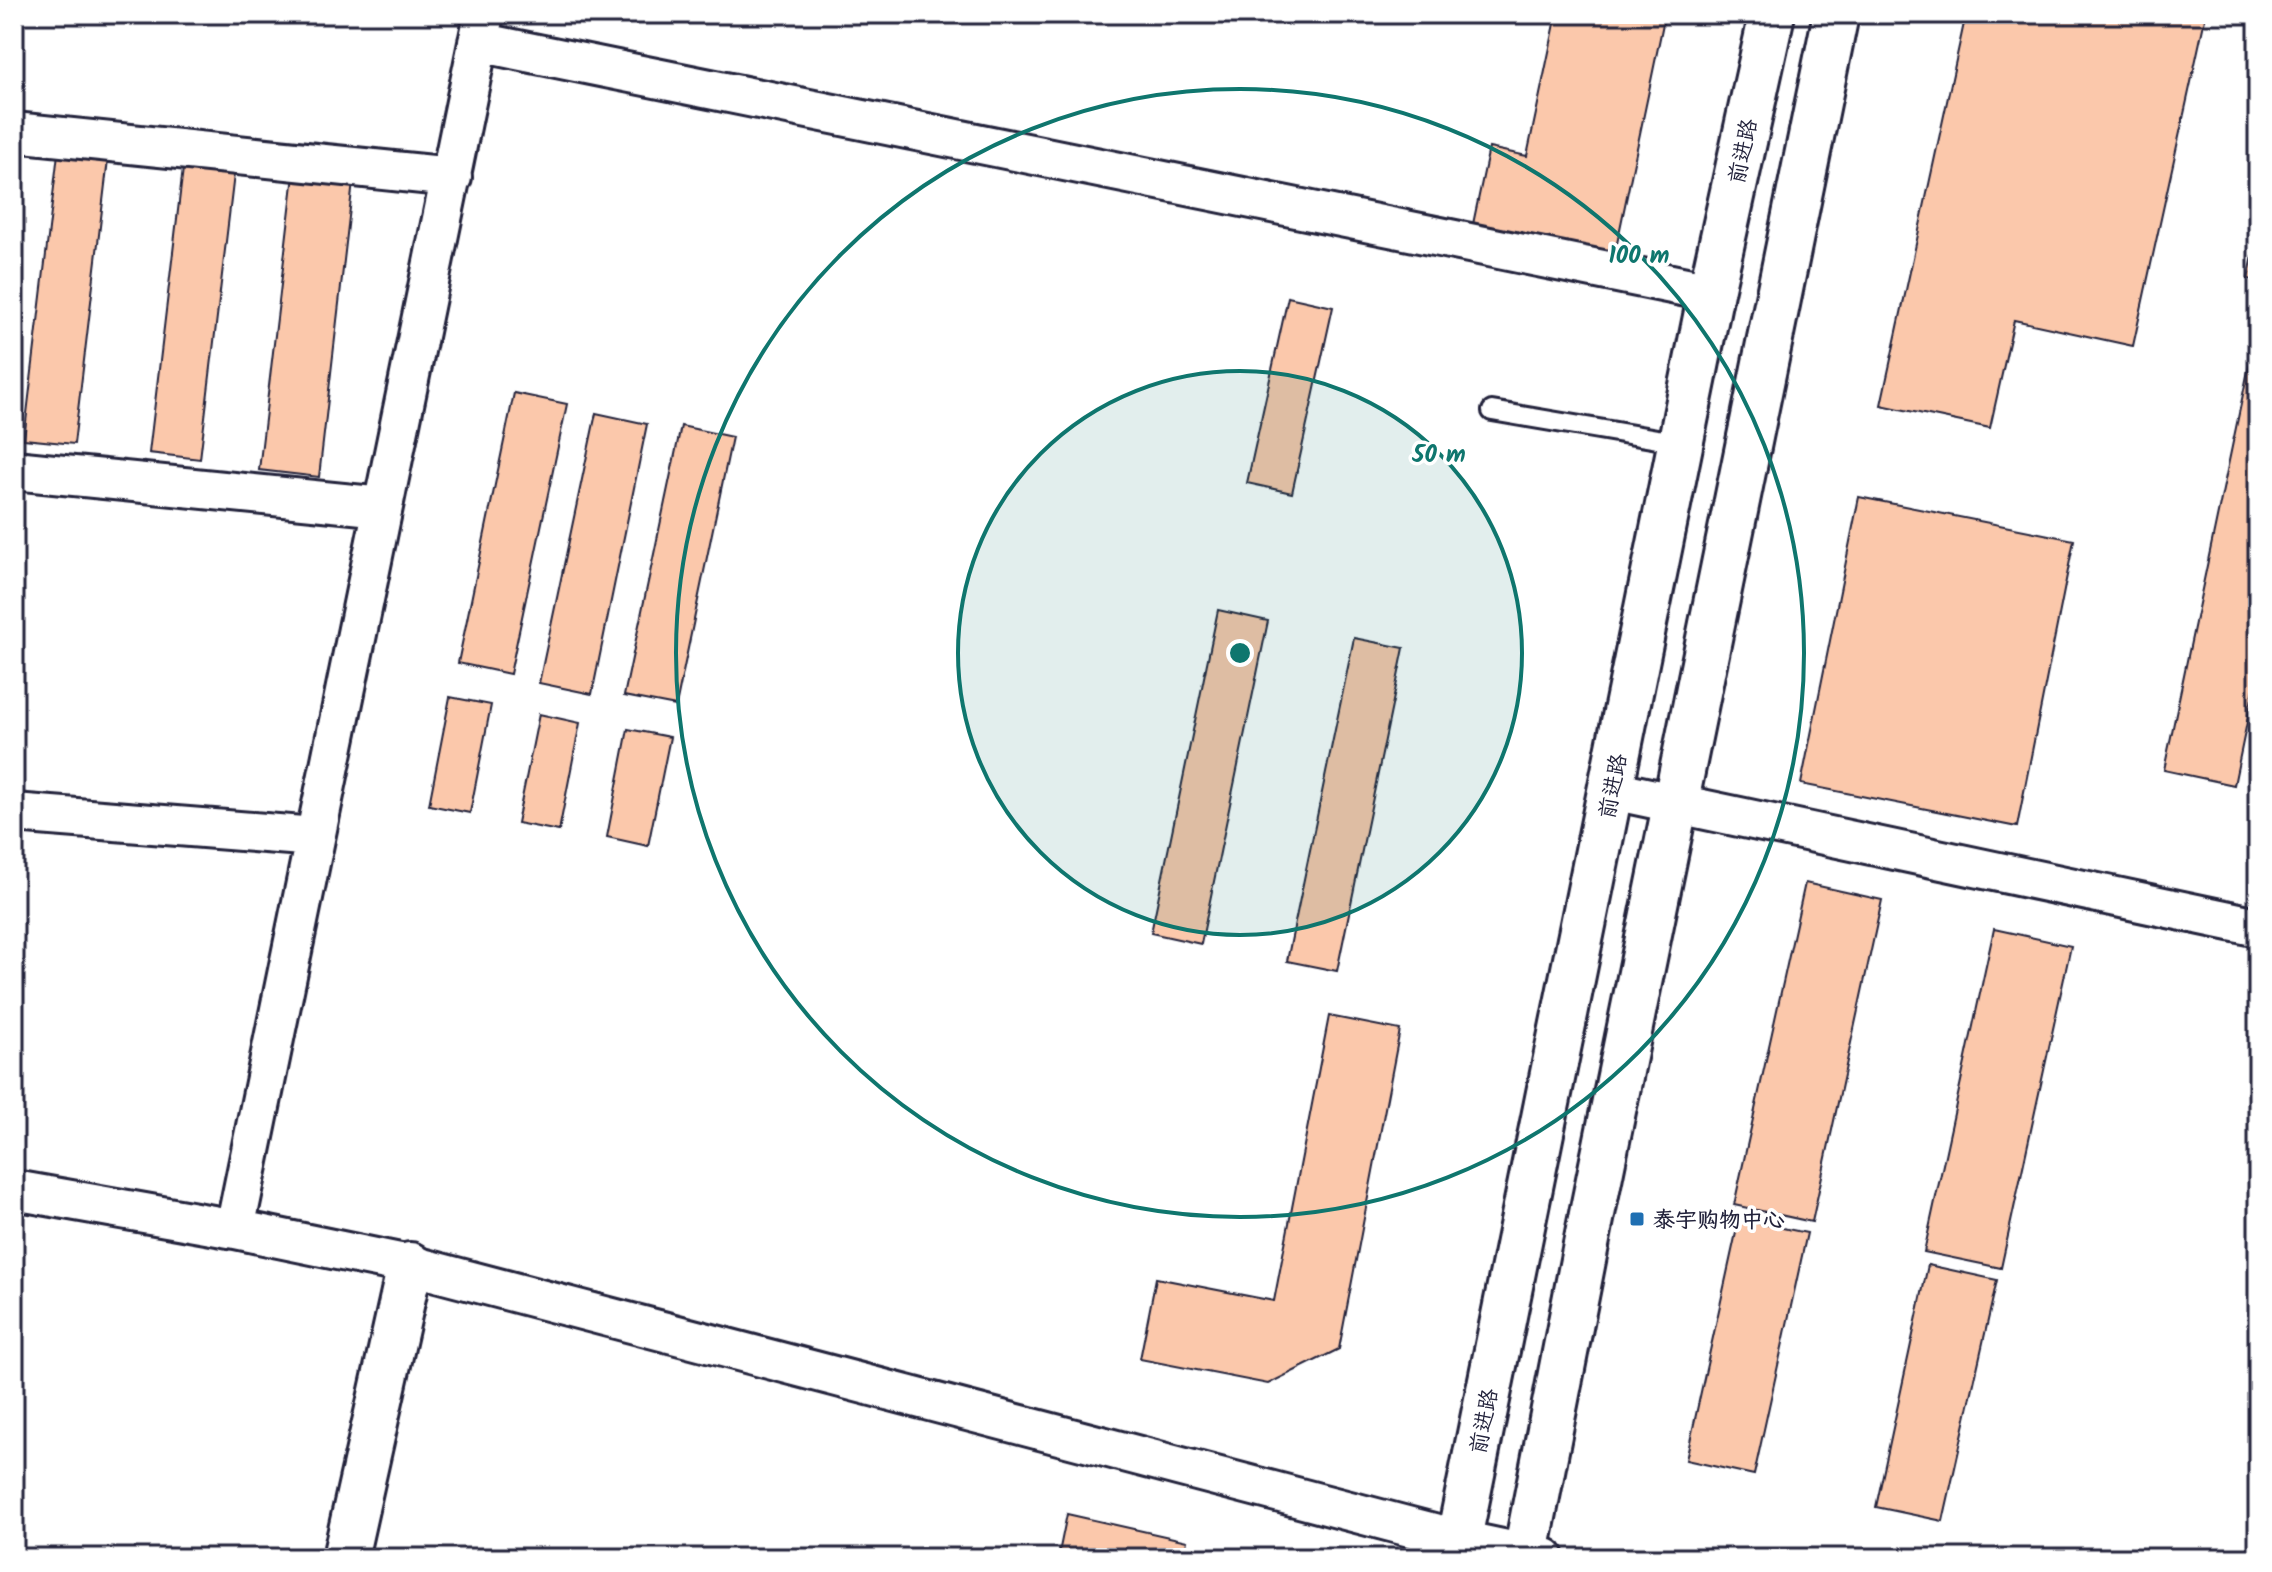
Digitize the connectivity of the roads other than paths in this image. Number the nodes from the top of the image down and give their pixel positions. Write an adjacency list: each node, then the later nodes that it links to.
1 (1772, 14): 6 (main road, 前进路)
2 (1836, 14): 12 (main road)
3 (481, 28): 5 (street); 6 (street)
4 (14, 132): 5 (street)
5 (452, 177): 10 (street)
6 (1711, 292): 8 (main road, 前进路)
7 (1492, 411): 8 (lane)
8 (1681, 443): 11 (main road, 前进路)
9 (14, 470): 10 (street)
10 (383, 507): 14 (street)
11 (1612, 790): 12 (street); 19 (main road, 前进路)
12 (1677, 803): 15 (street); 20 (main road)
13 (14, 813): 14 (street)
14 (315, 837): 17 (street)
15 (2258, 927)
16 (14, 1190): 17 (street)
17 (235, 1229): 18 (street)
18 (410, 1265): 19 (street); 21 (main road)
19 (1457, 1549): 20 (street)
20 (1532, 1557)
21 (345, 1558)

